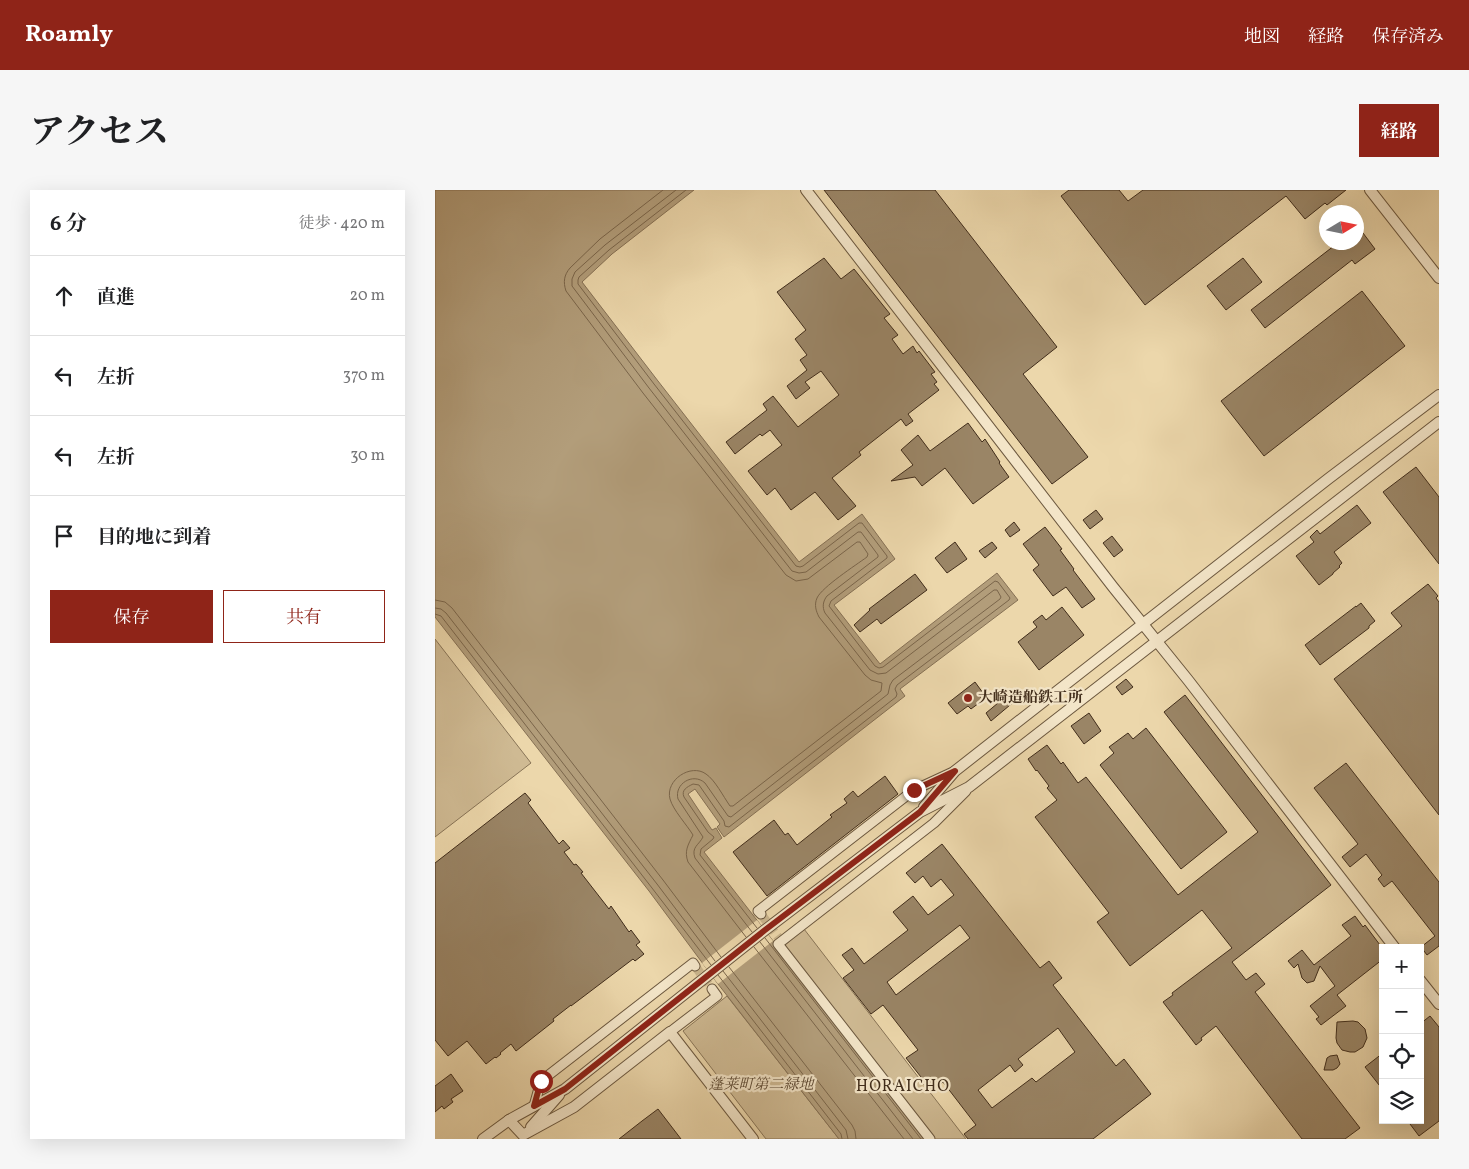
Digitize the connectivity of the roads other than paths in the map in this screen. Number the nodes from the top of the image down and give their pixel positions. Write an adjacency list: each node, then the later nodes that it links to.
1 (806, 190): 6 (street)
2 (1370, 190): 3 (street)
3 (1439, 278)
4 (1439, 395): 6 (street)
5 (1439, 422): 7 (street)
6 (1143, 624): 7 (street); 8 (street)
7 (1157, 642): 9 (street); 12 (street)
8 (955, 771): 10 (street); 11 (street)
9 (969, 787): 10 (street); 24 (street)
10 (920, 812): 18 (street)
11 (761, 914)
12 (1392, 944)
13 (695, 966): 19 (street)
14 (1424, 985): 16 (street)
15 (712, 989): 17 (street)
16 (1439, 1004)
17 (670, 1032): 21 (street); 23 (street)
18 (565, 1089): 19 (street); 21 (street)
19 (534, 1106): 20 (street)
20 (509, 1120): 21 (street); 22 (street)
21 (520, 1137)
22 (483, 1139)
23 (753, 1139)
24 (930, 1139)

